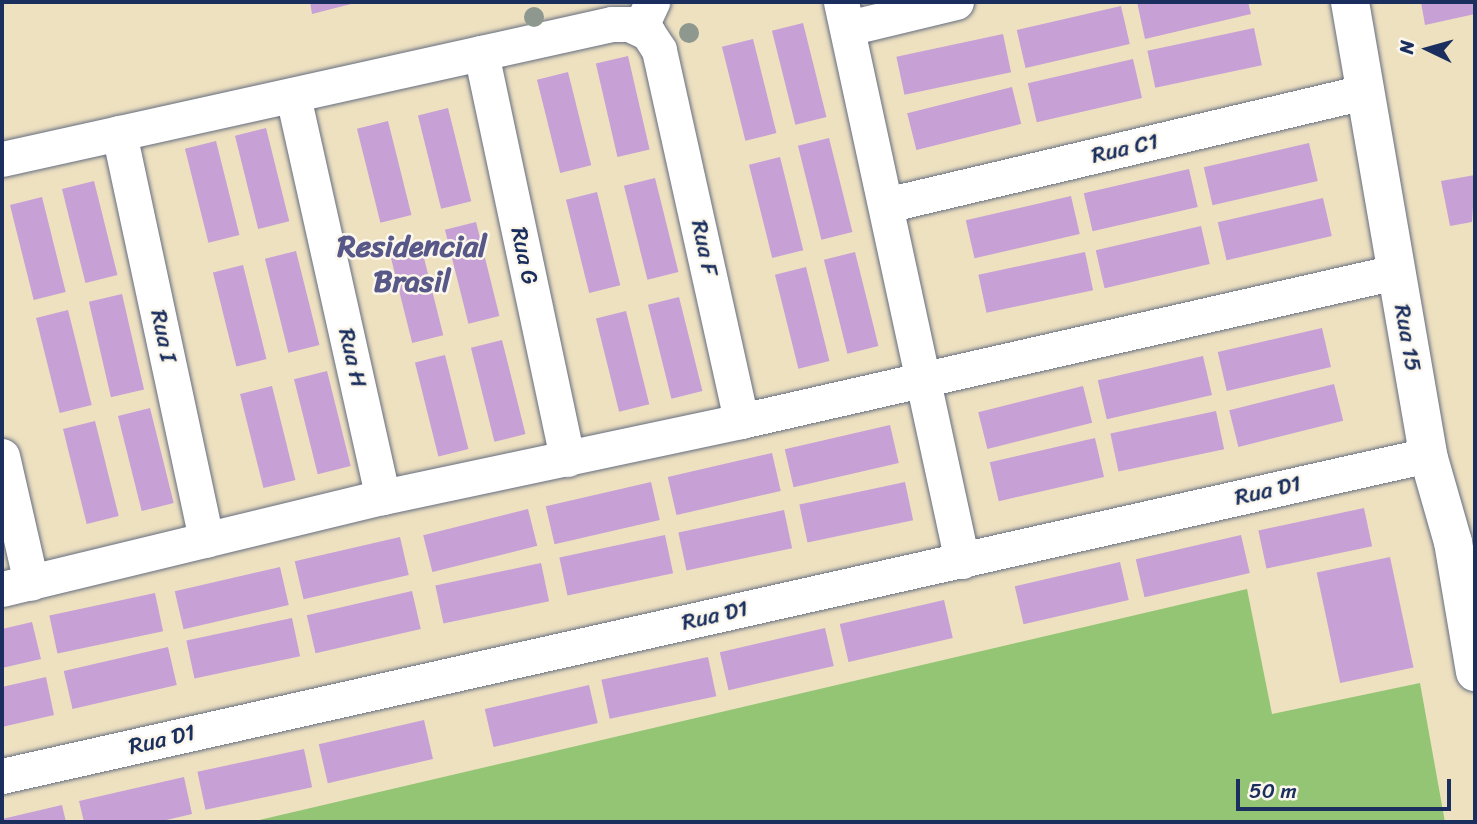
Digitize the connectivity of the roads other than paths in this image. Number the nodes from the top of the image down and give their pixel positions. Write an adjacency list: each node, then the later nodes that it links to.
1 (956, 2): 4 (street)
2 (1350, 2): 6 (main road, Rua 15)
3 (646, 15): 5 (street); 13 (street, Rua F)
4 (844, 15): 10 (street)
5 (481, 53): 7 (street); 16 (street, Rua G)
6 (1365, 92): 10 (street, Rua C1); 11 (main road, Rua 15)
7 (293, 96): 8 (street); 17 (street, Rua H)
8 (119, 133): 9 (street); 18 (street, Rua I)
9 (2, 159)
10 (886, 205): 12 (street)
11 (1395, 272): 12 (street); 14 (main road, Rua 15)
12 (923, 379): 13 (street); 19 (street)
13 (741, 421): 16 (street)
14 (1428, 455): 19 (street, Rua D1); 21 (main road, Rua 15)
15 (2, 456): 20 (street)
16 (567, 459): 17 (street)
17 (383, 497): 18 (street)
18 (206, 540): 20 (street)
19 (962, 561): 22 (street, Rua D1)
20 (17, 586)
21 (1475, 673)
22 (2, 776)

